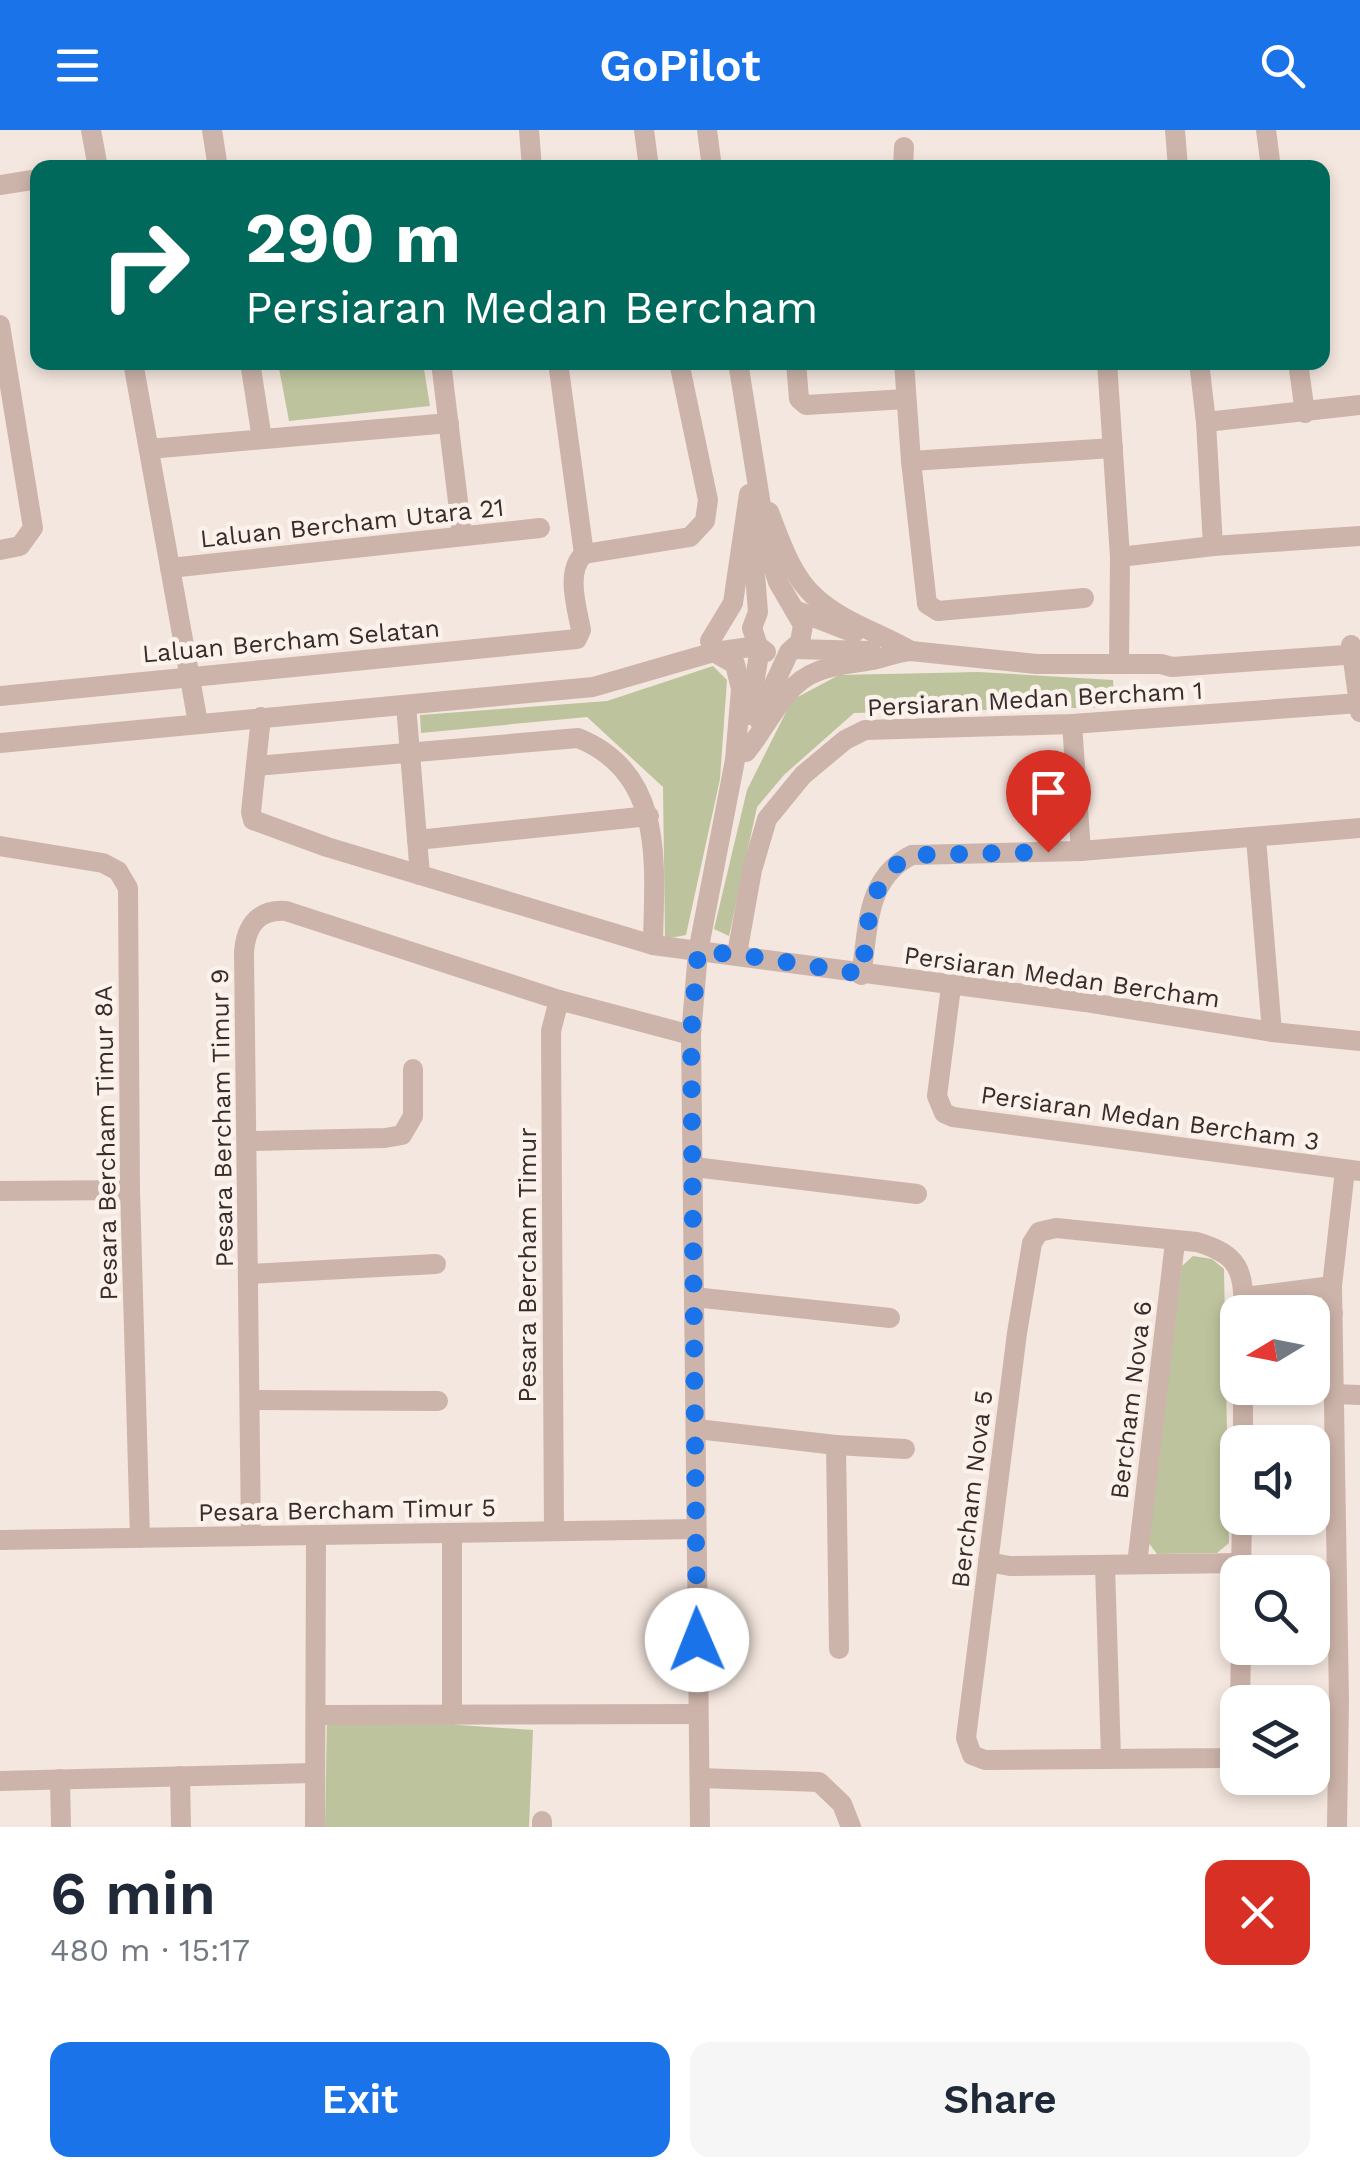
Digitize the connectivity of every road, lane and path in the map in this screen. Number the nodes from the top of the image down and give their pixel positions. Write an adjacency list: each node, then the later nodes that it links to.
1 (92, 130): 9 (street)
2 (212, 130): 10 (street)
3 (529, 130): 11 (street)
4 (644, 130): 12 (street)
5 (698, 130): 13 (street)
6 (707, 130): 14 (street)
7 (1175, 130): 15 (street)
8 (1266, 130): 16 (street)
9 (97, 160)
10 (217, 160)
11 (531, 160)
12 (648, 160)
13 (702, 160)
14 (711, 160)
15 (1177, 160)
16 (1270, 160)
17 (30, 179): 18 (street)
18 (0, 185)
19 (0, 325): 47 (street)
20 (134, 370): 39 (street)
21 (251, 370): 37 (street)
22 (443, 370): 36 (street)
23 (559, 370): 48 (street)
24 (681, 370): 48 (street)
25 (731, 370): 42 (street)
26 (739, 370): 41 (street)
27 (796, 370): 32 (street)
28 (904, 370): 32 (street)
29 (1108, 370): 38 (street, Persiaran Medan Bercham 1)
30 (1200, 370): 35 (street)
31 (1299, 370): 34 (street)
32 (906, 399): 40 (street)
33 (1360, 405): 34 (street)
34 (1304, 413): 35 (street)
35 (1206, 422): 46 (street)
36 (449, 423): 37 (street); 44 (street)
37 (262, 439): 39 (street)
38 (1113, 448): 40 (street); 49 (street, Persiaran Medan Bercham 1)
39 (149, 449): 50 (street)
40 (910, 461): 51 (street)
41 (753, 470): 52 (street); 57 (street)
42 (748, 494): 53 (street); 54 (street)
43 (540, 528): 44 (street, Laluan Bercham Utara 21)
44 (462, 534): 50 (street, Laluan Bercham Utara 21)
45 (1360, 536): 46 (street)
46 (1213, 546): 49 (street)
47 (0, 550)
48 (584, 554): 60 (street, Laluan Bercham Selatan)
49 (1120, 556): 59 (street, Persiaran Medan Bercham 1)
50 (170, 568): 60 (street)
51 (1084, 598)
52 (793, 609): 53 (street); 57 (street); 58 (street)
53 (756, 615): 54 (street); 55 (street)
54 (712, 646): 55 (street); 63 (street); 70 (street)
55 (759, 646): 58 (street); 70 (street)
56 (1356, 648): 59 (street); 62 (street)
57 (903, 649): 58 (street); 59 (street); 70 (street)
58 (792, 650): 70 (street)
59 (1120, 664)
60 (189, 675): 61 (street, Laluan Bercham Selatan); 66 (street)
61 (0, 696)
62 (1359, 703): 64 (street); 67 (street, Persiaran Medan Bercham 1)
63 (406, 705): 65 (street); 69 (street)
64 (1360, 712)
65 (261, 717): 66 (street); 71 (street)
66 (198, 723): 68 (street)
67 (1072, 724): 77 (street); 81 (street, Persiaran Medan Bercham 1)
68 (0, 743)
69 (410, 754): 71 (street); 72 (street); 75 (street)
70 (740, 756): 80 (street)
71 (256, 766): 78 (street, Persiaran Medan Bercham)
72 (649, 816): 75 (street); 79 (street)
73 (1360, 828): 74 (street)
74 (1256, 838): 77 (street); 85 (street)
75 (417, 840): 78 (street)
76 (0, 846): 92 (street, Pesara Bercham Timur 8A)
77 (1081, 851): 82 (street)
78 (420, 875): 79 (street, Persiaran Medan Bercham)
79 (653, 944): 80 (street, Persiaran Medan Bercham)
80 (698, 952): 81 (street, Persiaran Medan Bercham); 86 (street)
81 (736, 954): 82 (street, Persiaran Medan Bercham)
82 (862, 974): 83 (street, Persiaran Medan Bercham)
83 (952, 986): 85 (street, Persiaran Medan Bercham); 91 (street, Persiaran Medan Bercham 3)
84 (559, 1000): 86 (street, Pesara Bercham Timur 9); 89 (street, Pesara Bercham Timur 9); 113 (street, Pesara Bercham Timur)
85 (1272, 1032): 87 (street, Persiaran Medan Bercham)
86 (691, 1035): 90 (street)
87 (1360, 1041)
88 (413, 1069): 89 (street)
89 (249, 1141): 97 (street, Pesara Bercham Timur 9)
90 (694, 1167): 94 (street); 102 (street)
91 (1352, 1170): 98 (street)
92 (130, 1190): 93 (street); 117 (street, Pesara Bercham Timur 8A)
93 (0, 1191)
94 (917, 1194)
95 (1175, 1242): 99 (street); 119 (street, Bercham Nova 5); 120 (street, Bercham Nova 6)
96 (436, 1264): 97 (street)
97 (250, 1274): 107 (street, Pesara Bercham Timur 9)
98 (1332, 1286): 100 (street); 101 (street)
99 (1243, 1295)
100 (1290, 1295)
101 (1329, 1295)
102 (694, 1297): 103 (street); 109 (street)
103 (890, 1318)
104 (1330, 1367): 105 (street)
105 (1334, 1394): 106 (street); 125 (street)
106 (1360, 1395)
107 (250, 1400): 108 (street); 116 (street, Pesara Bercham Timur 9)
108 (438, 1401)
109 (697, 1429): 110 (street); 112 (street)
110 (836, 1445): 111 (street); 123 (street)
111 (905, 1449)
112 (696, 1529): 113 (street, Pesara Bercham Timur 5); 126 (street)
113 (554, 1532): 114 (street, Pesara Bercham Timur 5)
114 (452, 1533): 115 (street, Pesara Bercham Timur 5); 127 (street)
115 (316, 1535): 116 (street, Pesara Bercham Timur 5); 128 (street)
116 (252, 1536): 117 (street, Pesara Bercham Timur 5)
117 (140, 1538): 118 (street, Pesara Bercham Timur 5)
118 (0, 1540)
119 (988, 1562): 121 (street); 129 (street, Bercham Nova 5)
120 (1138, 1564): 121 (street); 122 (street)
121 (1105, 1565): 129 (street)
122 (1220, 1567)
123 (840, 1648)
124 (1360, 1689): 125 (street)
125 (1339, 1702): 141 (street)
126 (698, 1714): 127 (street); 134 (street)
127 (452, 1715): 128 (street)
128 (316, 1716): 131 (street)
129 (1111, 1758): 130 (street)
130 (1220, 1758)
131 (316, 1774): 132 (street); 138 (street)
132 (180, 1776): 133 (street); 137 (street)
133 (60, 1778): 135 (street); 136 (street)
134 (700, 1778): 139 (street); 140 (street)
135 (0, 1780)
136 (61, 1827)
137 (181, 1827)
138 (315, 1827)
139 (700, 1827)
140 (851, 1827)
141 (1337, 1827)

